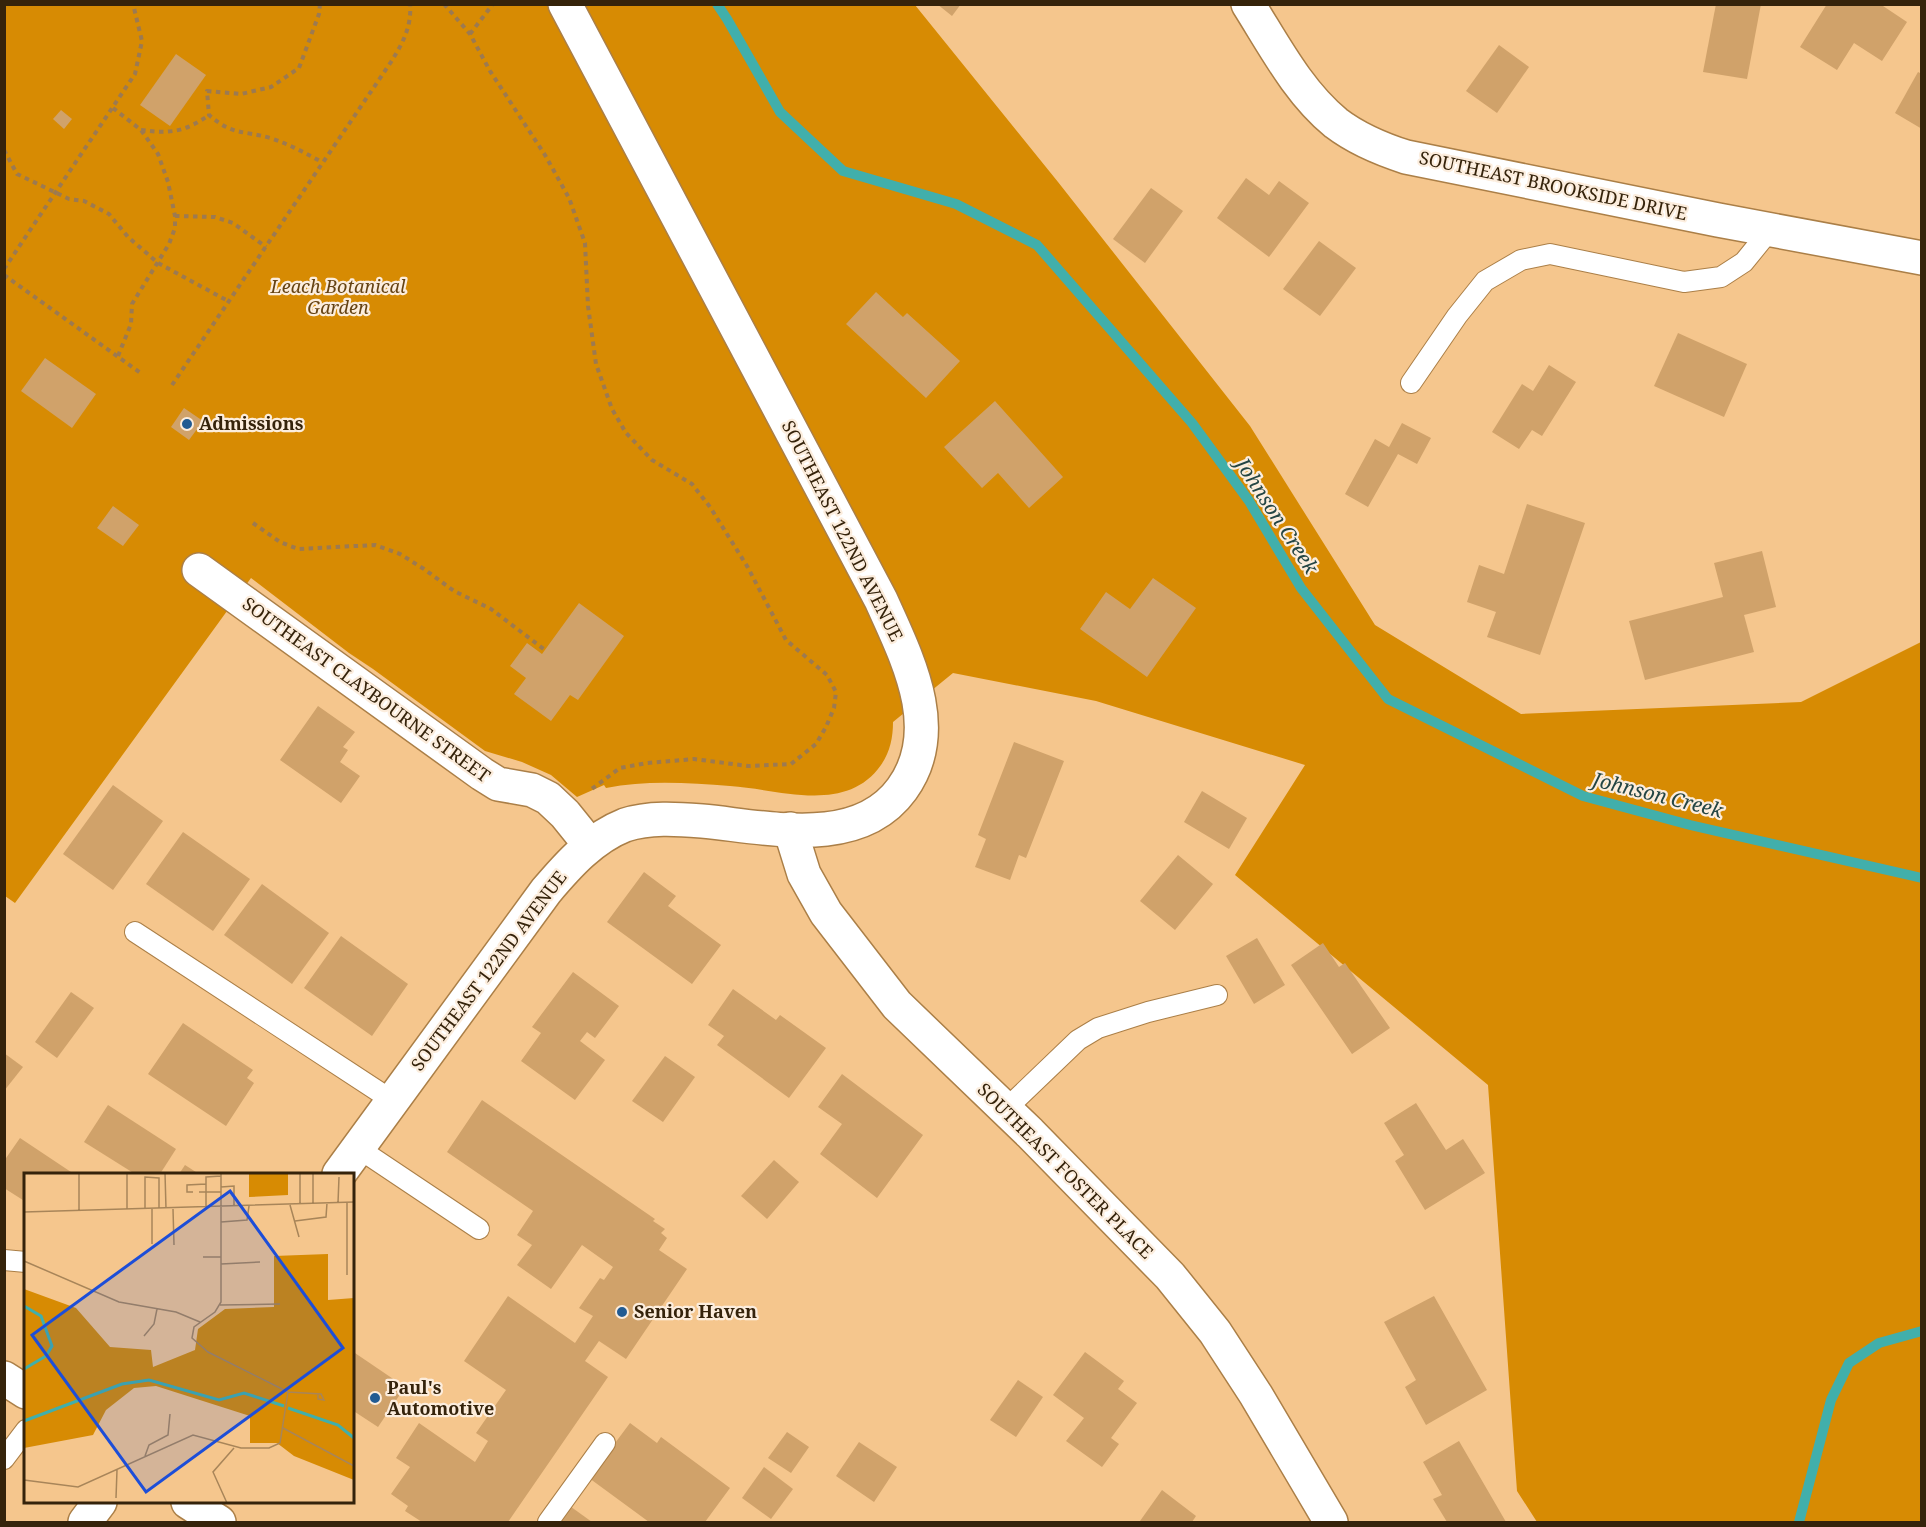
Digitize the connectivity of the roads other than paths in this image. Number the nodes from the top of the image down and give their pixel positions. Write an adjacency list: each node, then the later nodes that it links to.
1 (565, 4): 7 (street, SOUTHEAST 122ND AVENUE)
2 (1248, 4): 3 (street, SOUTHEAST BROOKSIDE DRIVE)
3 (1770, 230): 4 (street, SOUTHEAST BROOKSIDE DRIVE); 5 (lane)
4 (1922, 258)
5 (1411, 383)
6 (199, 570): 8 (street, SOUTHEAST CLAYBOURNE STREET)
7 (790, 829): 8 (street, SOUTHEAST 122ND AVENUE); 12 (street, SOUTHEAST FOSTER PLACE)
8 (591, 845): 11 (street, SOUTHEAST 122ND AVENUE)
9 (135, 932): 11 (lane)
10 (1217, 995): 12 (lane)
11 (393, 1101): 13 (street, SOUTHEAST 122ND AVENUE)
12 (1005, 1110): 28 (street, SOUTHEAST FOSTER PLACE)
13 (358, 1148): 14 (street, SOUTHEAST 122ND AVENUE); 15 (lane)
14 (340, 1173)
15 (479, 1229)
16 (4, 1260): 17 (lane)
17 (24, 1262)
18 (4, 1378): 19 (street)
19 (24, 1391)
20 (24, 1433): 22 (lane)
21 (605, 1443): 27 (lane)
22 (4, 1458)
23 (99, 1503): 25 (street)
24 (190, 1503): 26 (street)
25 (85, 1522)
26 (219, 1522)
27 (548, 1522)
28 (1331, 1522)

